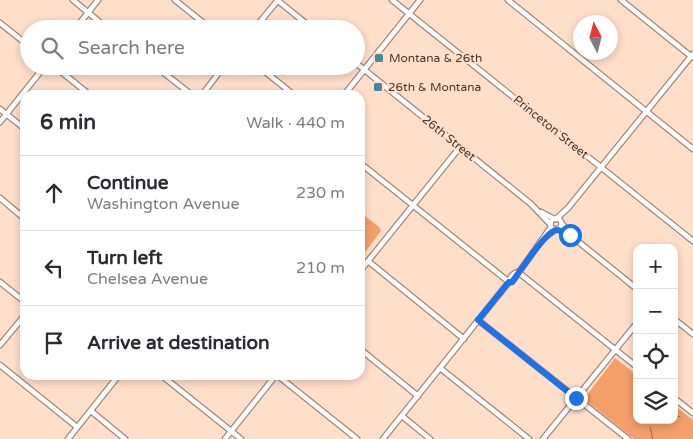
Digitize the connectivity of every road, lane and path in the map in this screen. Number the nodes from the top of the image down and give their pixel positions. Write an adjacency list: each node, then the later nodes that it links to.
1 (72, 0): 9 (street)
2 (98, 0): 9 (street)
3 (175, 0): 13 (street)
4 (278, 0): 14 (street); 15 (street)
5 (392, 0): 10 (street, Princeton Street)
6 (420, 0): 10 (street)
7 (508, 0): 35 (street)
8 (621, 0): 18 (street)
9 (88, 13): 11 (street); 12 (street)
10 (409, 14): 19 (street); 42 (street, Princeton Street)
11 (82, 20)
12 (97, 20)
13 (200, 20)
14 (261, 20)
15 (302, 20)
16 (0, 23): 17 (street)
17 (20, 39)
18 (692, 56): 35 (street)
19 (365, 69)
20 (365, 71): 39 (street, 26th Street)
21 (38, 75): 27 (street)
22 (65, 75): 28 (street)
23 (167, 75): 29 (street)
24 (217, 75): 30 (street)
25 (269, 75): 31 (street)
26 (360, 75): 32 (street)
27 (26, 90)
28 (84, 90)
29 (186, 90)
30 (206, 90)
31 (288, 90)
32 (348, 90)
33 (20, 97): 36 (street)
34 (0, 109): 36 (street)
35 (646, 112): 40 (street); 42 (street)
36 (6, 114): 37 (street); 38 (street)
37 (0, 122)
38 (20, 125)
39 (460, 147): 44 (street); 45 (street, 26th Street)
40 (693, 150)
41 (365, 167): 44 (street)
42 (602, 168): 47 (street); 50 (street, Princeton Street)
43 (0, 198): 46 (street)
44 (413, 205): 51 (street); 55 (street)
45 (541, 212): 47 (street, 26th Street); 48 (street, 26th Street)
46 (20, 215)
47 (558, 221): 48 (street); 48 (street); 49 (street, 26th Street)
48 (554, 228): 49 (street, 26th Street); 53 (street)
49 (570, 235): 56 (street, 26th Street)
50 (693, 241)
51 (368, 261): 52 (street); 63 (street)
52 (365, 265)
53 (518, 272): 55 (street); 65 (street)
54 (0, 282): 57 (street)
55 (509, 282): 58 (street)
56 (633, 286)
57 (20, 298)
58 (478, 320): 63 (street); 75 (street)
59 (20, 321): 64 (street)
60 (678, 322): 62 (street)
61 (633, 327): 65 (street)
62 (693, 334)
63 (464, 339): 69 (street)
64 (0, 345)
65 (614, 350): 67 (street); 75 (street)
66 (365, 352): 74 (street)
67 (633, 364)
68 (0, 365): 80 (street)
69 (440, 368): 74 (street); 89 (street)
70 (114, 380): 77 (street)
71 (167, 380): 81 (street)
72 (273, 380): 81 (street)
73 (283, 380): 86 (street)
74 (418, 396): 79 (street)
75 (576, 398): 90 (street); 91 (street)
76 (678, 401): 78 (street)
77 (91, 410): 80 (street); 83 (street)
78 (693, 413)
79 (402, 416): 87 (street); 88 (street)
80 (77, 427): 82 (street)
81 (231, 431): 84 (street); 85 (street)
82 (68, 439)
83 (126, 439)
84 (225, 439)
85 (241, 439)
86 (357, 439)
87 (383, 439)
88 (430, 439)
89 (529, 439)
90 (543, 439)
91 (628, 439)

